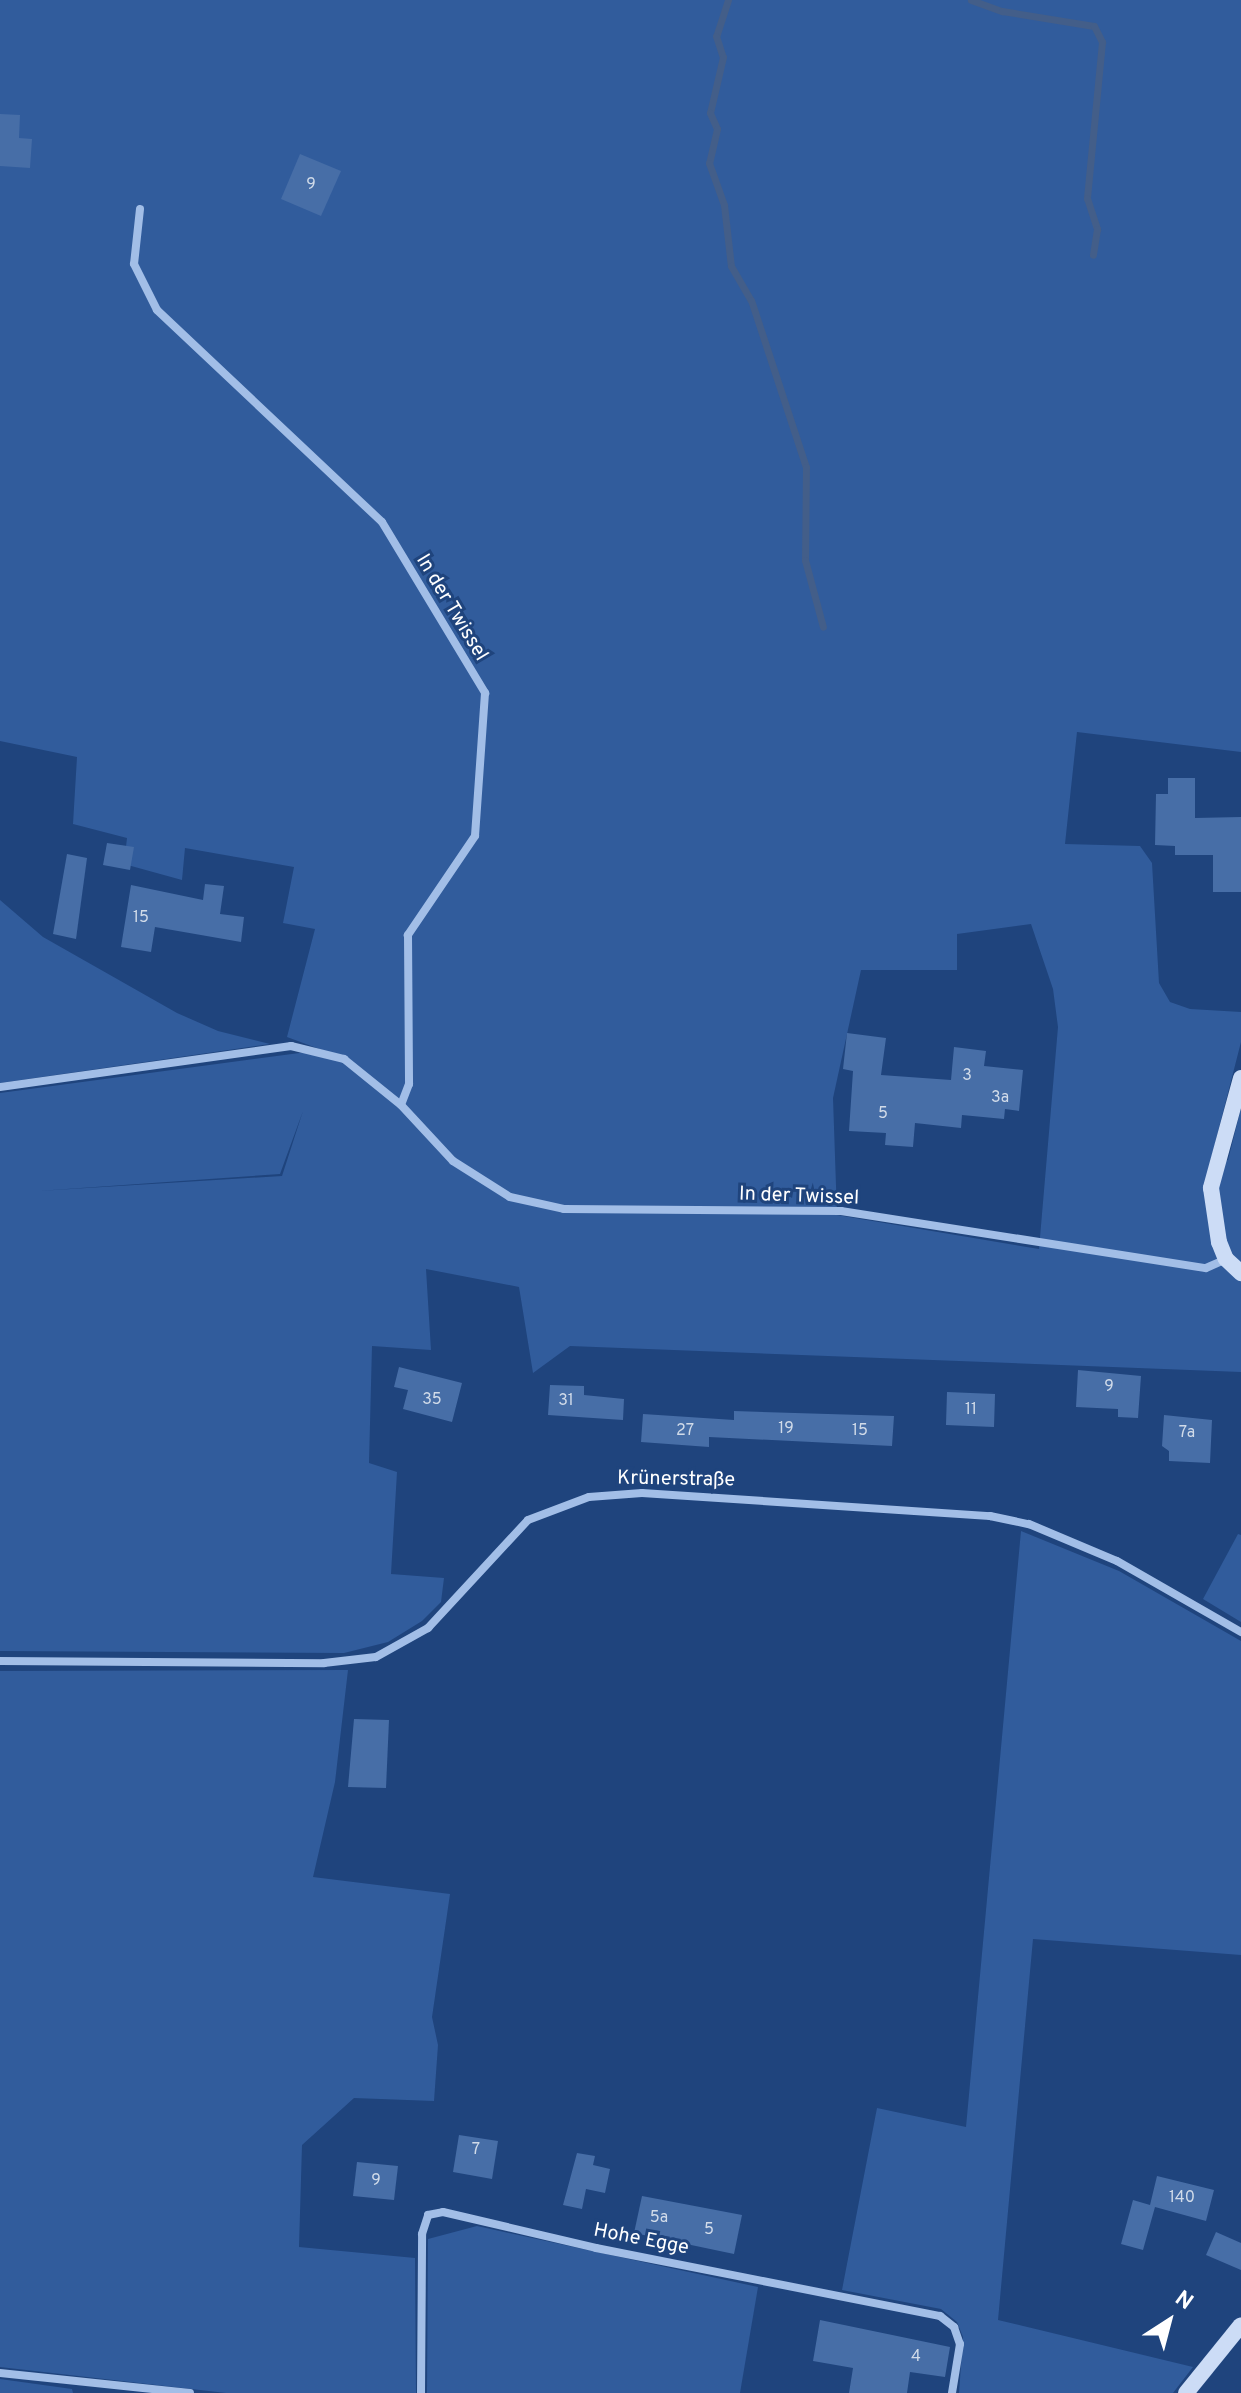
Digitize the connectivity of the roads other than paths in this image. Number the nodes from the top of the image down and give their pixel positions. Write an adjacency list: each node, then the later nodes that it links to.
1 (140, 209): 4 (street, In der Twissel)
2 (1241, 1078): 5 (street)
3 (0, 1087): 4 (street, In der Twissel)
4 (401, 1105): 5 (street, In der Twissel)
5 (1226, 1259): 6 (street)
6 (1241, 1273)
7 (1241, 1632): 8 (street, Krünerstraße)
8 (0, 1661)
9 (1241, 2325): 14 (street)
10 (0, 2373): 11 (street)
11 (190, 2393)
12 (421, 2393): 13 (street, Hohe Egge)
13 (952, 2393)
14 (1186, 2393)

